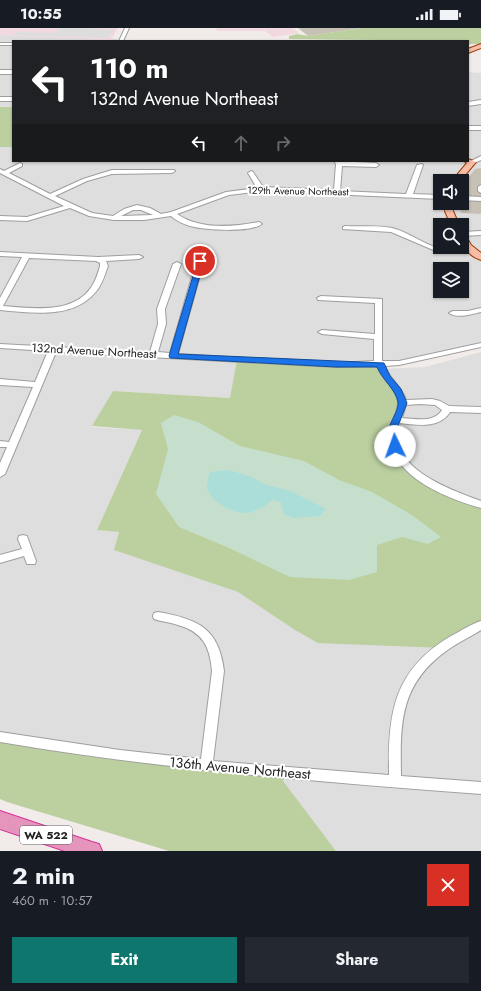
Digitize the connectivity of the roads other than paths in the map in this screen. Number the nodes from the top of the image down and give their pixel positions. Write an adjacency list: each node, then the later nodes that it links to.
1 (127, 28): 2 (street)
2 (121, 40)
3 (0, 44): 4 (street)
4 (12, 44)
5 (481, 46): 6 (main road)
6 (469, 50)
7 (0, 72): 8 (street)
8 (12, 72)
9 (0, 99): 10 (street)
10 (12, 99)
11 (481, 102): 12 (street)
12 (469, 104)
13 (469, 128): 14 (street)
14 (481, 128)
15 (481, 158): 16 (street)
16 (470, 161): 24 (main road)
17 (338, 162): 19 (street); 27 (street)
18 (20, 165): 22 (street)
19 (376, 165)
20 (420, 165): 29 (street)
21 (172, 171): 30 (street)
22 (3, 172): 30 (street, 129th Avenue Northeast)
23 (251, 173): 26 (street)
24 (461, 174)
25 (480, 187): 28 (street)
26 (261, 189): 27 (street, 129th Avenue Northeast); 35 (street, 129th Avenue Northeast)
27 (337, 191): 29 (street, 129th Avenue Northeast)
28 (481, 191)
29 (409, 195): 31 (street, 129th Avenue Northeast)
30 (50, 196): 34 (street, 129th Avenue Northeast)
31 (433, 197)
32 (469, 198): 33 (street)
33 (481, 199)
34 (70, 206): 37 (street); 38 (street, 129th Avenue Northeast)
35 (172, 214): 36 (street, 129th Avenue Northeast); 39 (street)
36 (160, 216): 38 (street, 129th Avenue Northeast); 38 (street)
37 (0, 218)
38 (114, 218)
39 (259, 224)
40 (344, 228): 44 (street)
41 (481, 233): 42 (street)
42 (469, 234)
43 (469, 248): 48 (main road)
44 (433, 249)
45 (0, 254): 46 (street)
46 (27, 255): 49 (street); 53 (street)
47 (139, 256): 49 (street)
48 (481, 257)
49 (98, 259): 53 (street)
50 (200, 261): 62 (street)
51 (177, 264): 61 (street)
52 (321, 298): 57 (street)
53 (0, 307)
54 (481, 310): 55 (street)
55 (454, 313)
56 (322, 332): 57 (street)
57 (380, 337): 63 (street)
58 (481, 345): 63 (street, 132nd Avenue Northeast)
59 (0, 346): 60 (street, 132nd Avenue Northeast)
60 (53, 349): 61 (street, 132nd Avenue Northeast); 65 (street)
61 (153, 355): 62 (street, 132nd Avenue Northeast)
62 (173, 356): 63 (street, 132nd Avenue Northeast)
63 (379, 365): 66 (street)
64 (0, 382): 65 (street)
65 (38, 385): 71 (street)
66 (402, 403): 67 (street); 69 (street)
67 (447, 410): 68 (street); 69 (street)
68 (481, 410)
69 (396, 420): 73 (street)
70 (0, 444): 71 (street)
71 (12, 445): 72 (street)
72 (0, 474)
73 (481, 505)
74 (23, 539): 75 (street)
75 (27, 551): 76 (street); 77 (street)
76 (0, 559)
77 (31, 561)
78 (158, 616): 81 (street)
79 (480, 627): 82 (street)
80 (0, 737): 81 (street, 136th Avenue Northeast)
81 (206, 766): 82 (street, 136th Avenue Northeast)
82 (395, 782): 83 (street, 136th Avenue Northeast)
83 (481, 788)
84 (0, 820): 85 (highway, WA 522)
85 (92, 851)

